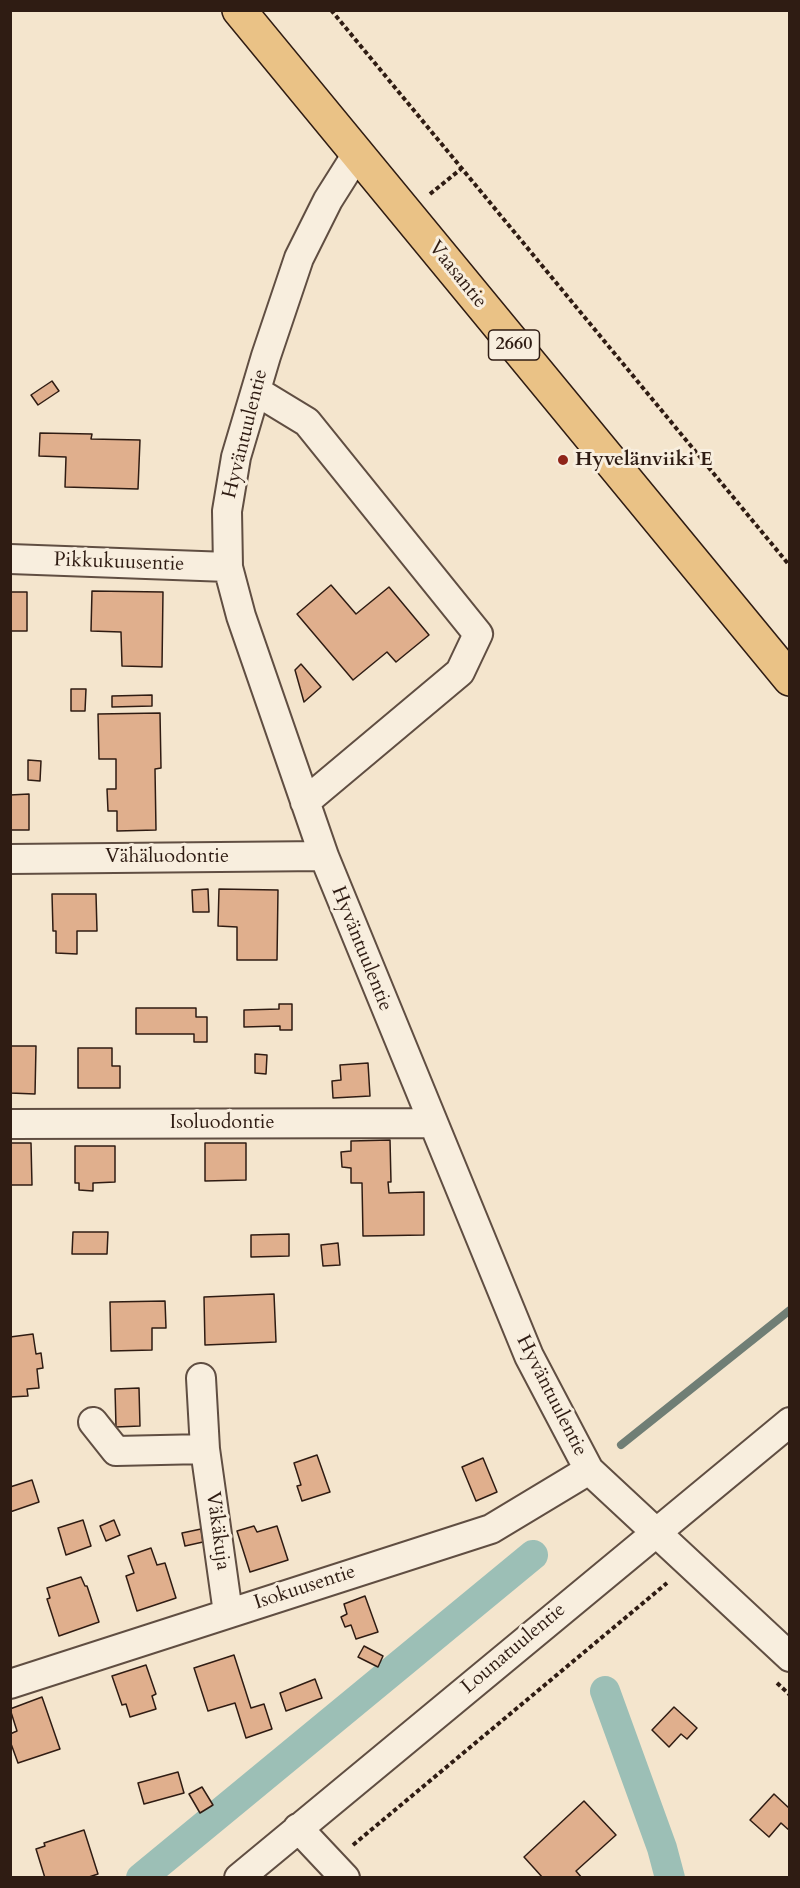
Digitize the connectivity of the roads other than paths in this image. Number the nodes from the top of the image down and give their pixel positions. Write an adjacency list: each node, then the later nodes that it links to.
1 (239, 10): 2 (main road, Vaasantie / 2660)
2 (357, 154): 3 (street, Hyväntuulentie); 6 (main road, Vaasantie / 2660)
3 (256, 391): 5 (street, Hyväntuulentie); 7 (street)
4 (10, 559): 5 (street, Pikkukuusentie)
5 (228, 567): 7 (street, Hyväntuulentie)
6 (789, 679)
7 (305, 802): 8 (street, Hyväntuulentie)
8 (324, 856): 9 (street, Vähäluodontie); 10 (street, Hyväntuulentie)
9 (10, 859)
10 (433, 1123): 11 (street, Isoluodontie); 16 (street, Hyväntuulentie)
11 (10, 1124)
12 (201, 1378): 15 (street, Väkäkuja)
13 (93, 1422): 15 (street)
14 (789, 1422): 17 (street, Lounatuulentie)
15 (205, 1449): 18 (street, Väkäkuja)
16 (589, 1470): 17 (street, Hyväntuulentie); 18 (street, Isokuusentie)
17 (655, 1533): 19 (street, Hyväntuulentie); 21 (street, Lounatuulentie)
18 (228, 1613): 20 (street, Isokuusentie)
19 (789, 1657)
20 (10, 1684)
21 (298, 1828): 22 (street); 23 (street, Lounatuulentie)
22 (338, 1870)
23 (239, 1878)

